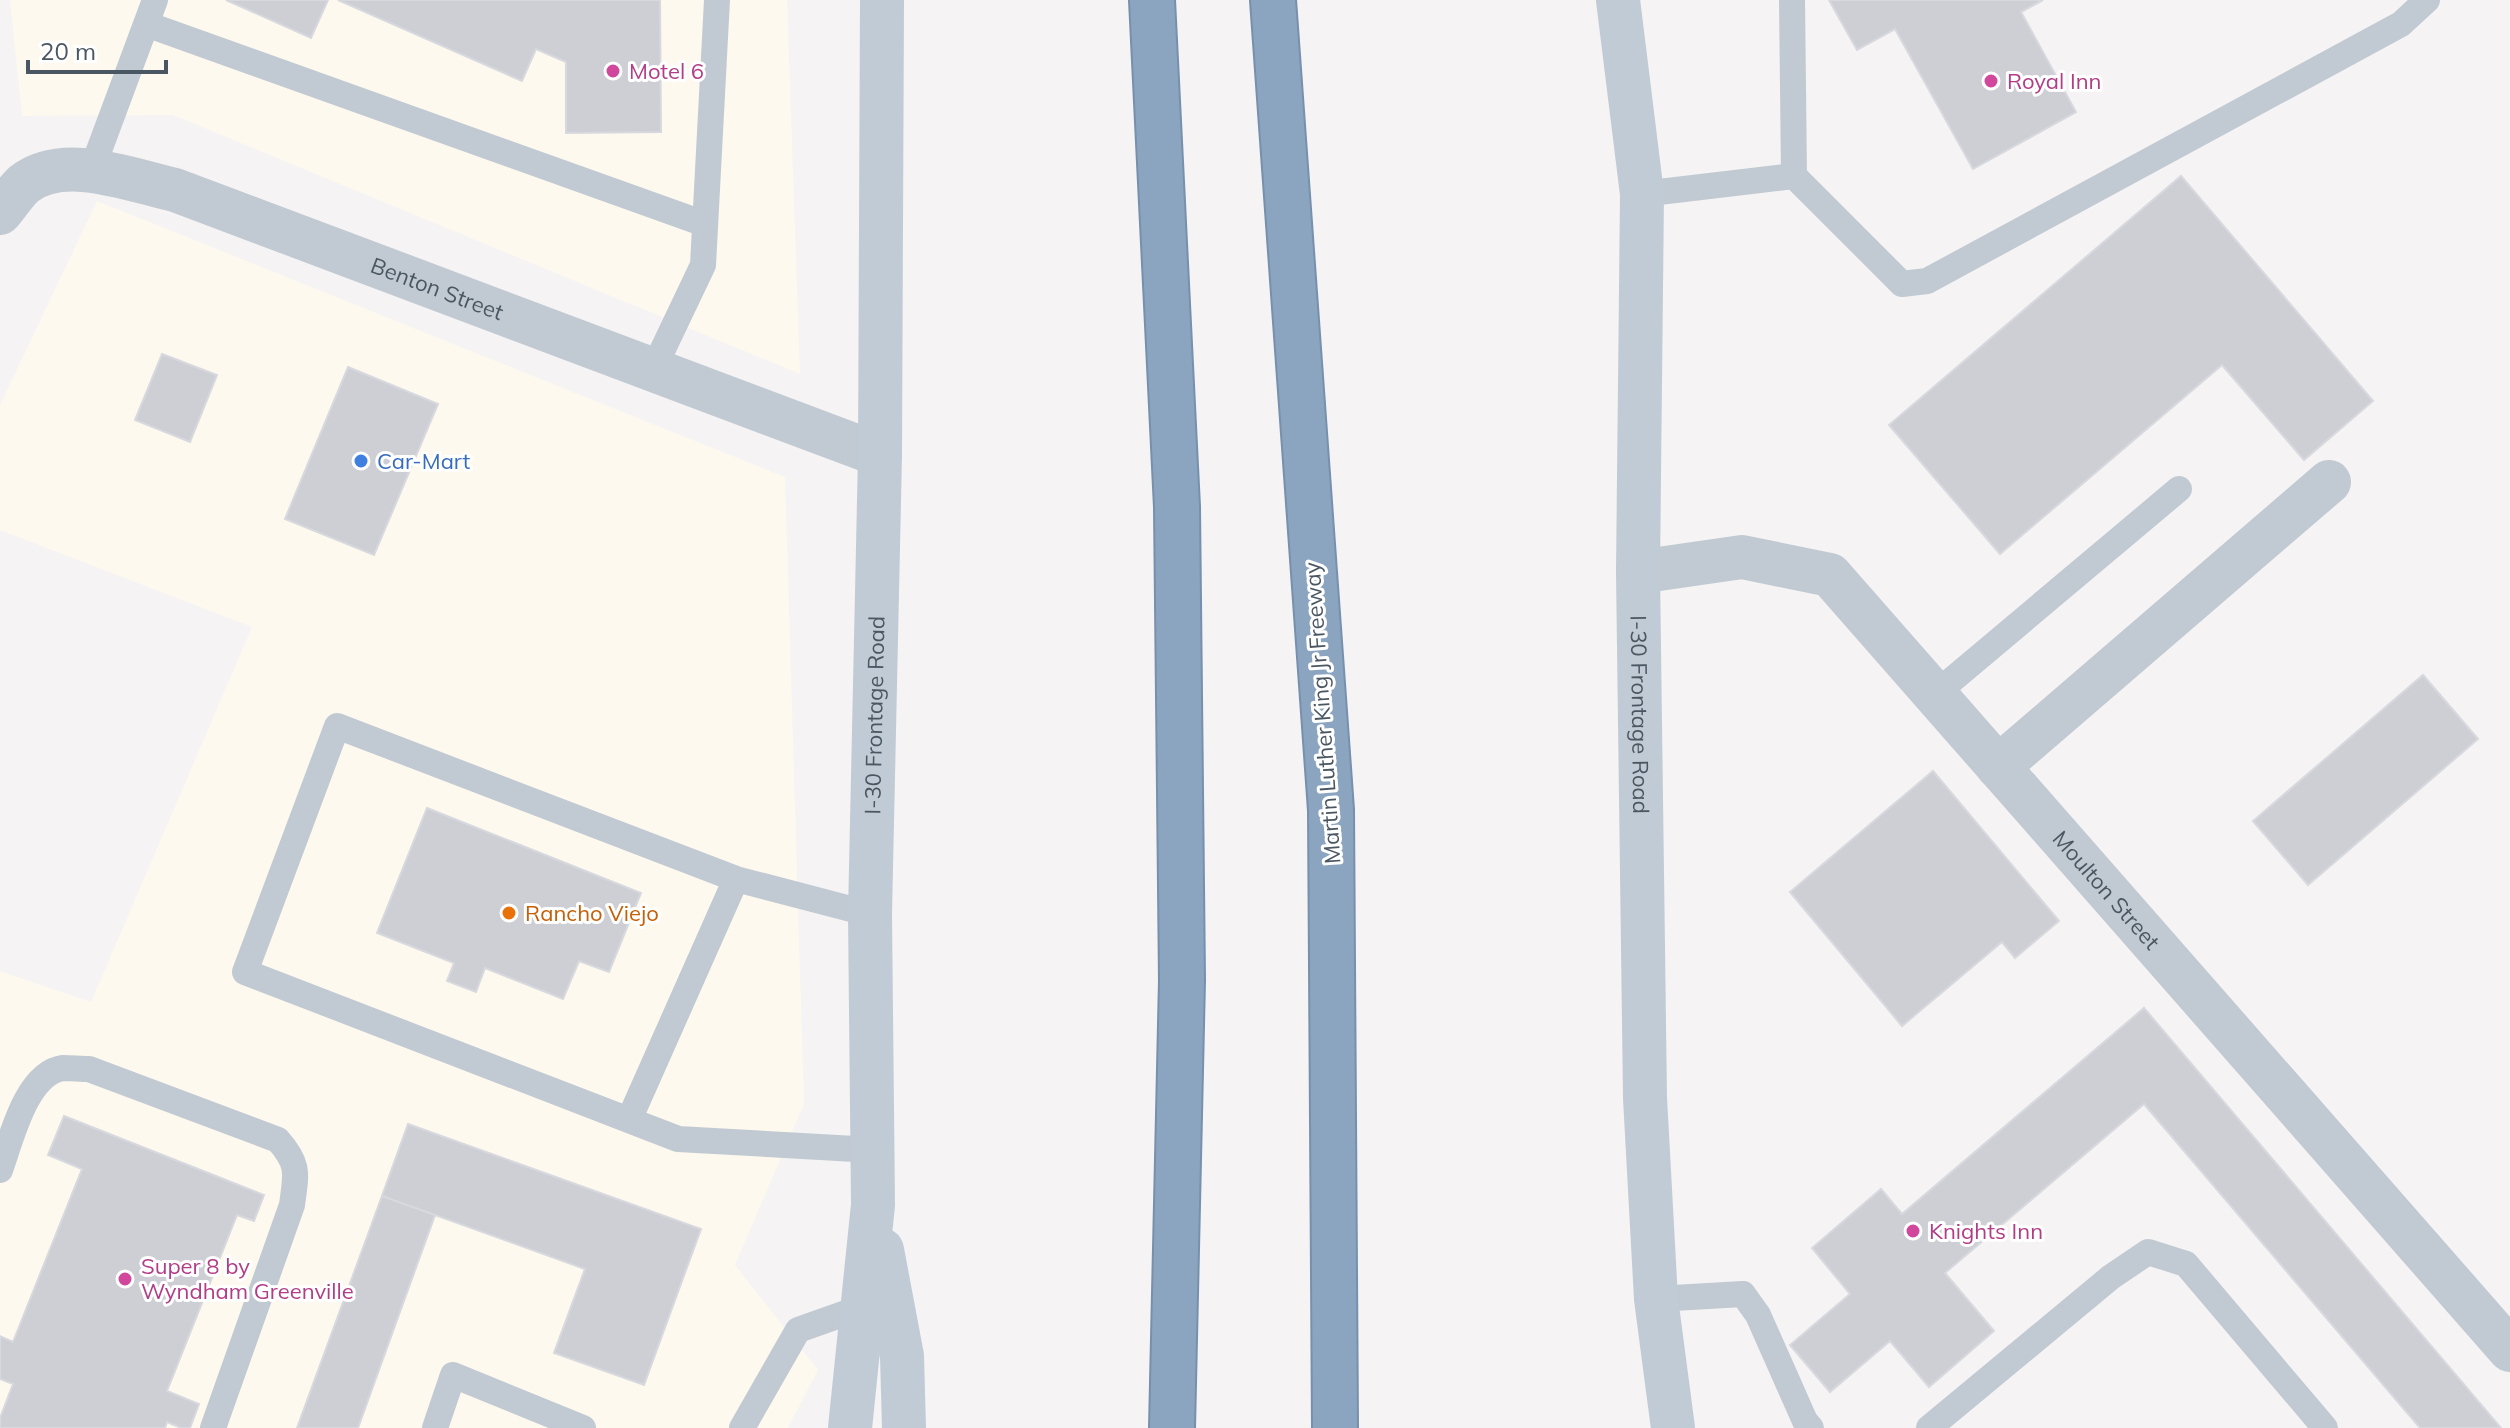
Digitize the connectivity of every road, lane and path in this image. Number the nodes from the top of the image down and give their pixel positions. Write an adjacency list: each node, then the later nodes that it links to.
1 (717, 0): 13 (lane)
2 (882, 0): 15 (main road, I-30 Frontage Road)
3 (1152, 0): 37 (highway)
4 (1273, 0): 38 (highway, Martin Luther King Jr Freeway)
5 (1618, 0): 11 (main road, I-30 Frontage Road)
6 (1792, 0): 10 (lane)
7 (2427, 0): 10 (lane)
8 (150, 12): 9 (lane); 13 (lane)
9 (91, 172): 12 (street, Benton Street); 14 (street, Benton Street)
10 (1794, 176): 11 (lane)
11 (1642, 194): 18 (main road, I-30 Frontage Road)
12 (0, 213)
13 (705, 224): 14 (lane)
14 (653, 370): 15 (street, Benton Street)
15 (880, 455): 22 (main road, I-30 Frontage Road)
16 (2329, 482): 20 (street)
17 (2179, 489): 19 (lane)
18 (1638, 572): 19 (street, Moulton Street); 27 (main road, I-30 Frontage Road)
19 (1934, 695): 20 (street, Moulton Street)
20 (1998, 767): 29 (street, Moulton Street)
21 (736, 879): 22 (lane); 23 (lane); 23 (lane)
22 (870, 914): 24 (main road, I-30 Frontage Road)
23 (629, 1120): 24 (lane)
24 (873, 1150): 26 (main road, I-30 Frontage Road)
25 (0, 1170): 31 (lane)
26 (873, 1205): 28 (main road, I-30 Frontage Road); 36 (main road)
27 (1656, 1299): 30 (main road, I-30 Frontage Road); 39 (lane)
28 (863, 1307): 34 (lane); 35 (main road, I-30 Frontage Road)
29 (2510, 1350)
30 (1669, 1420)
31 (213, 1428)
32 (435, 1428): 33 (lane)
33 (583, 1428)
34 (742, 1428)
35 (850, 1428)
36 (904, 1428)
37 (1172, 1428)
38 (1335, 1428)
39 (1811, 1428)
40 (1929, 1428): 41 (lane)
41 (2325, 1428)

